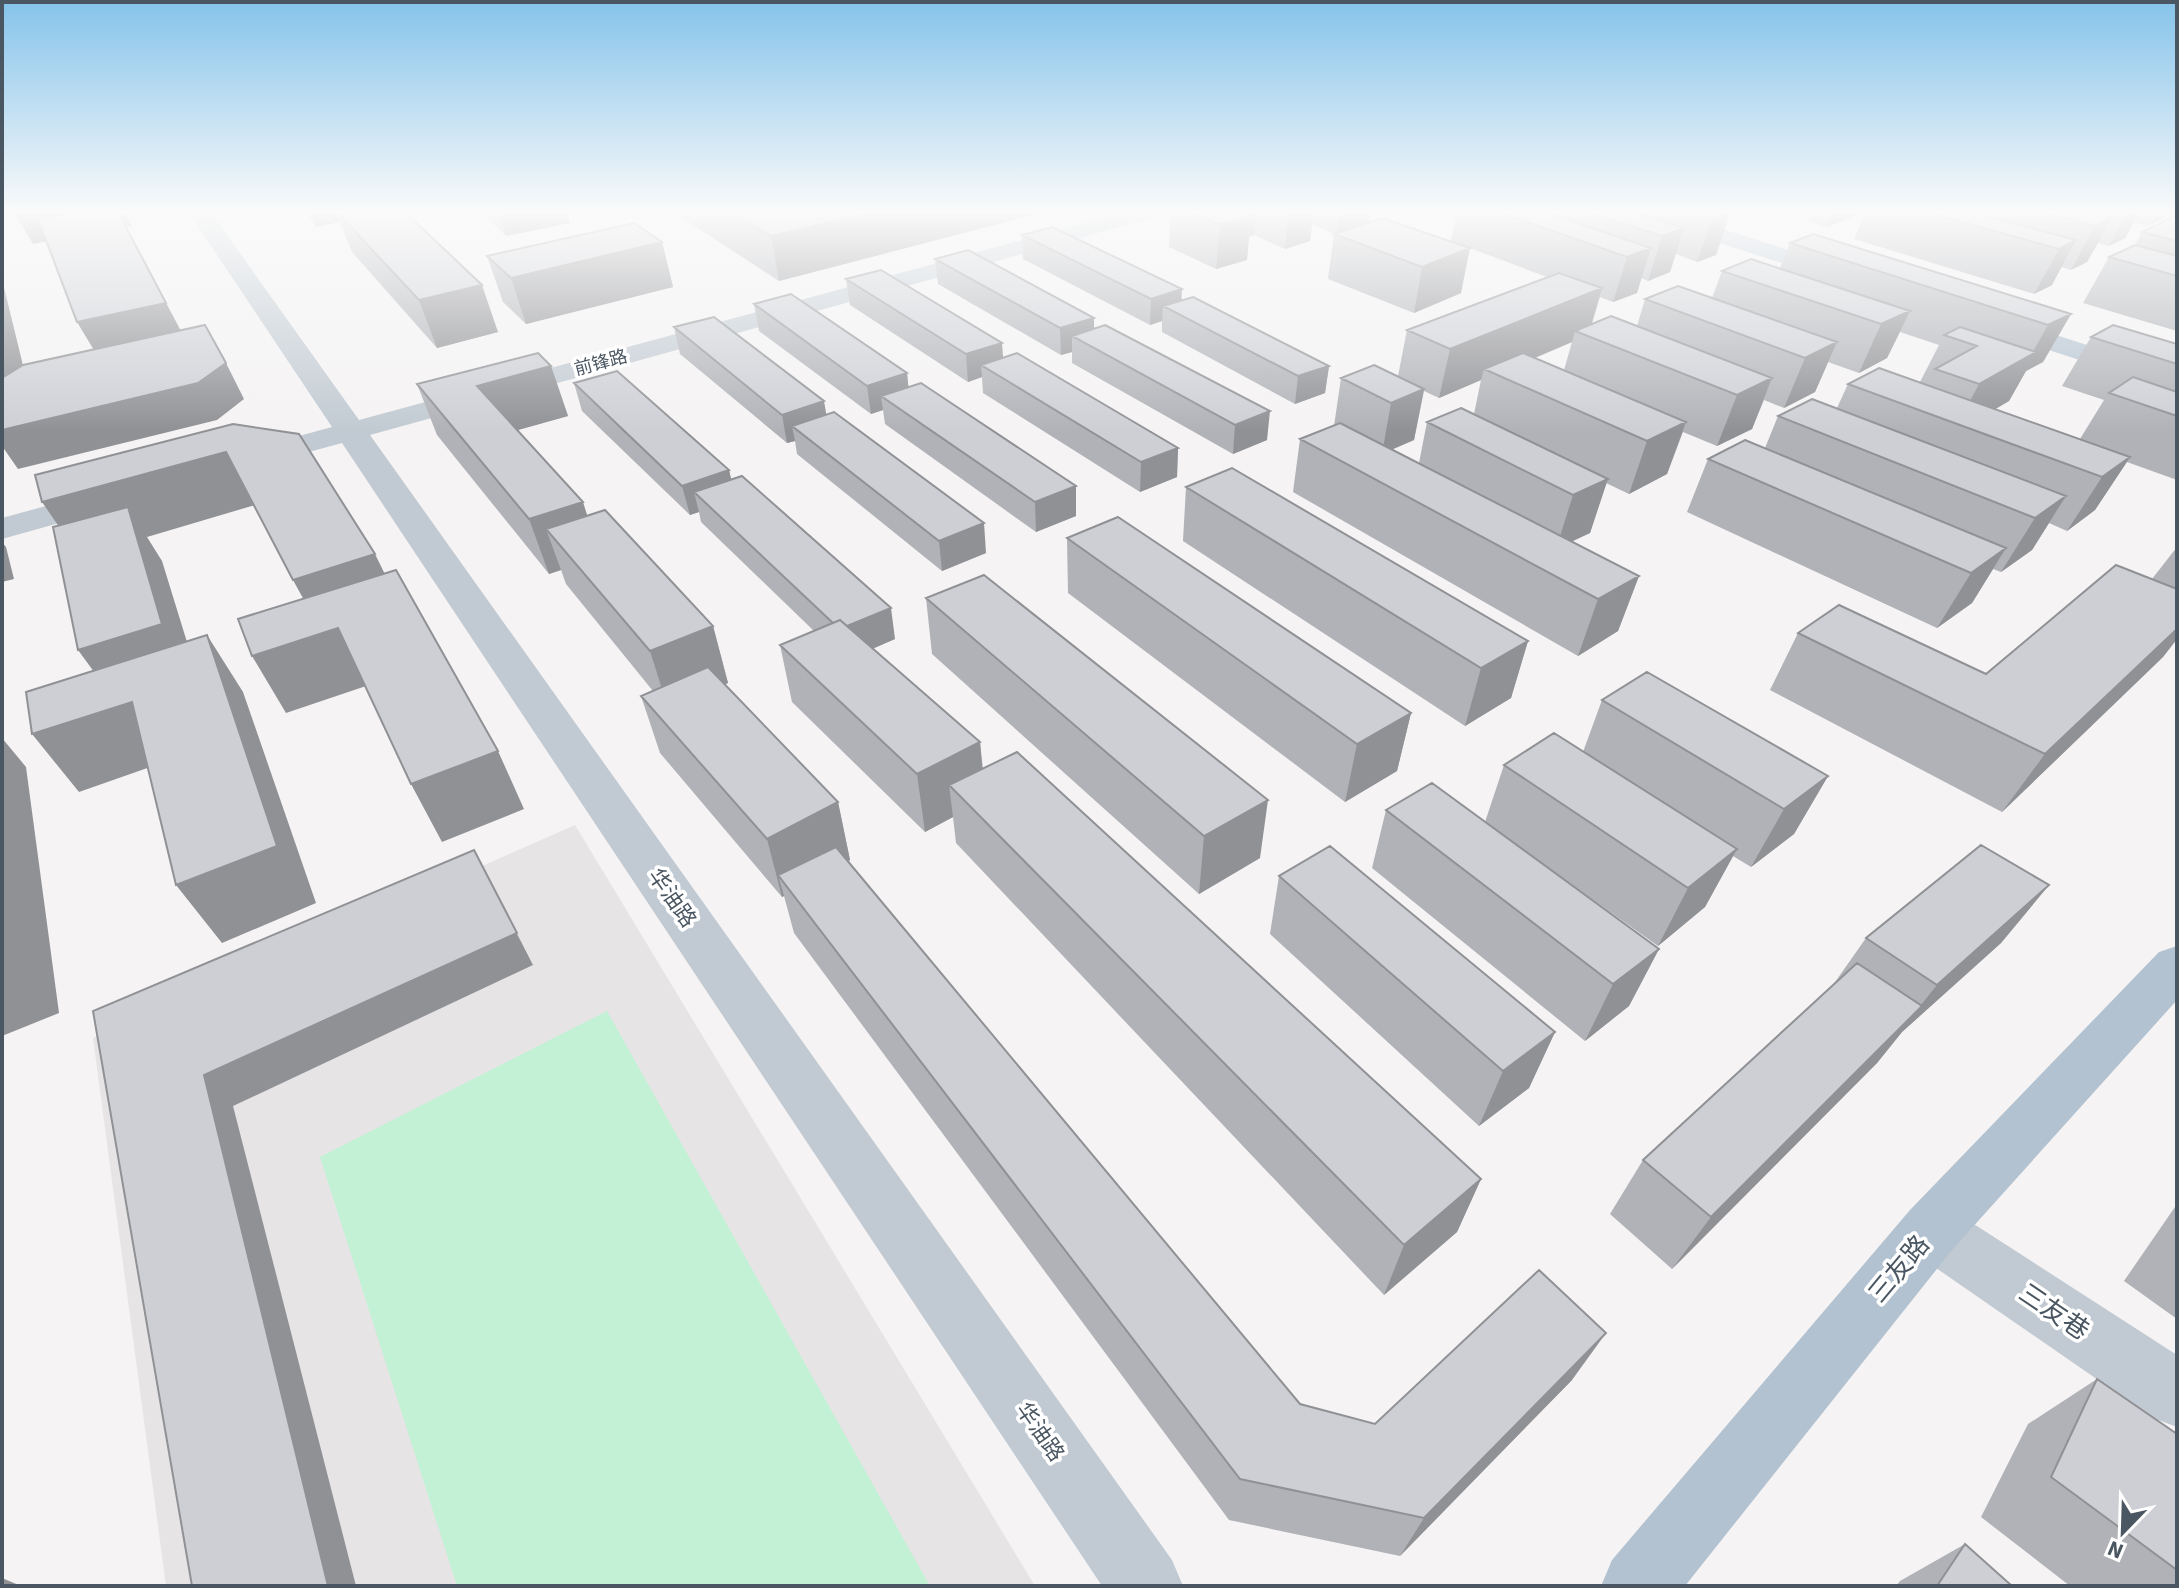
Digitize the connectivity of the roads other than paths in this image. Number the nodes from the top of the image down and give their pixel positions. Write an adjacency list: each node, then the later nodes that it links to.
1 (249, 284): 7 (street, 华油路)
2 (885, 284): 7 (street, 前锋路)
3 (1995, 303): 5 (main road)
4 (1966, 315): 6 (main road)
5 (2177, 359)
6 (2177, 383)
7 (351, 431): 8 (street, 前锋路); 14 (street, 华油路)
8 (215, 469)
9 (139, 491): 10 (street)
10 (2, 529)
11 (2177, 966): 12 (main road, 三友路)
12 (1931, 1230): 13 (street, 三友巷); 15 (main road, 三友路)
13 (2177, 1394)
14 (1146, 1586)
15 (1638, 1586)

